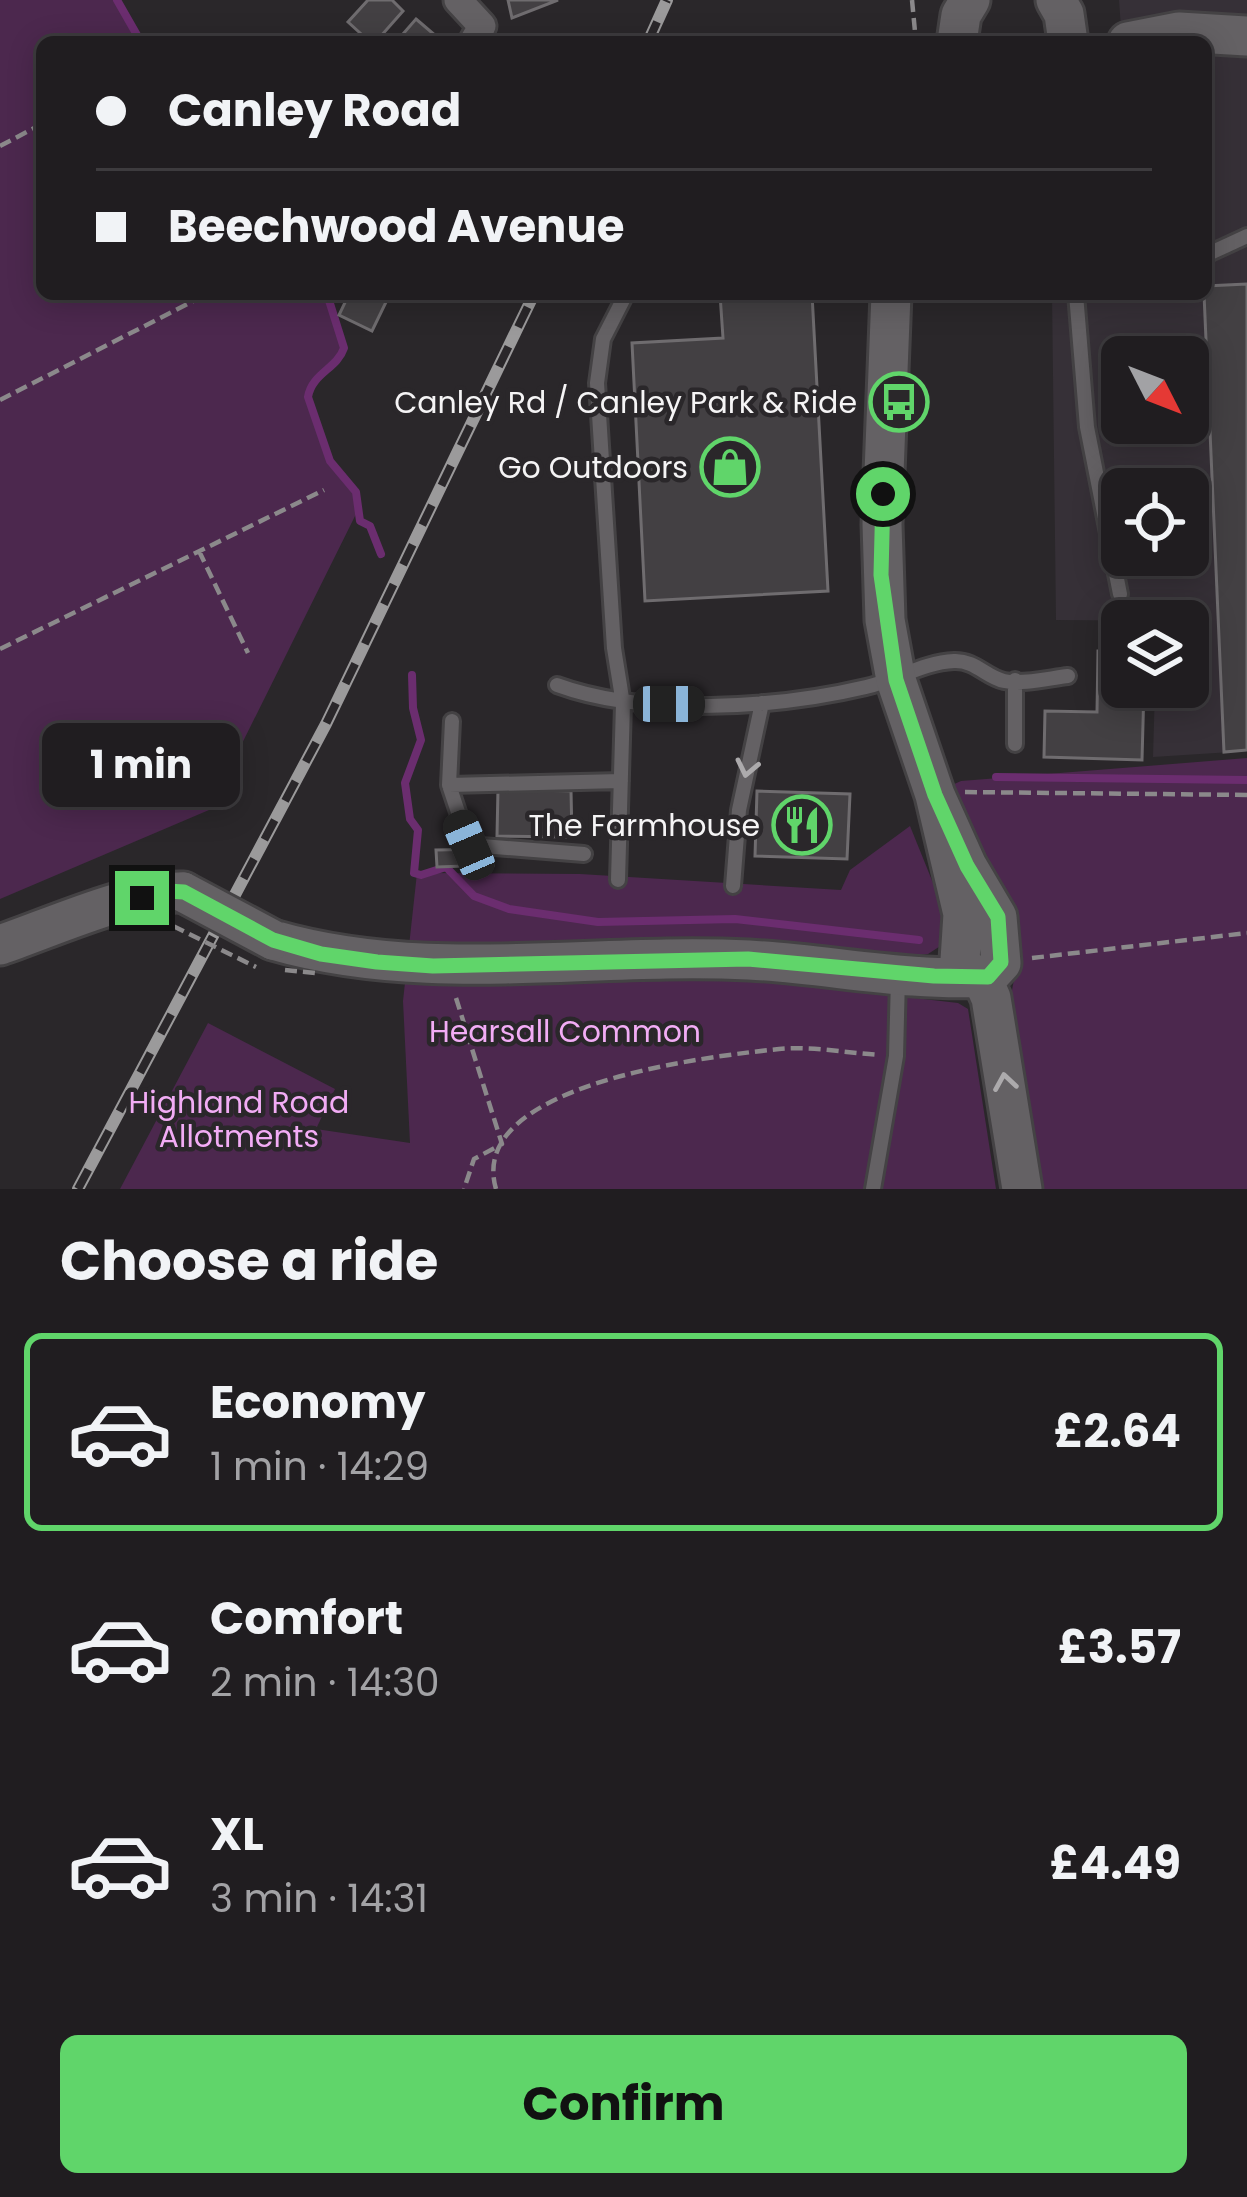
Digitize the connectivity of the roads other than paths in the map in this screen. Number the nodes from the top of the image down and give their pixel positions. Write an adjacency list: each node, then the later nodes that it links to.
1 (458, 0): 3 (street)
2 (1055, 0): 4 (street)
3 (476, 36)
4 (1067, 36)
5 (1168, 36): 6 (street)
6 (1247, 36)
7 (1247, 236): 8 (lane)
8 (1212, 252)
9 (623, 300): 18 (lane)
10 (891, 300): 14 (street)
11 (1076, 300): 12 (lane)
12 (1120, 594)
13 (1068, 676): 15 (lane)
14 (896, 680): 15 (lane); 17 (lane); 29 (street)
15 (1015, 680): 20 (lane)
16 (557, 685): 18 (lane)
17 (761, 703): 18 (lane); 27 (lane, one-way to 27)
18 (623, 704): 21 (lane)
19 (452, 721): 22 (lane)
20 (1015, 744)
21 (621, 781): 22 (lane); 26 (lane)
22 (449, 785): 23 (lane)
23 (505, 850): 24 (lane); 25 (lane)
24 (584, 854)
25 (504, 869)
26 (618, 880)
27 (733, 886)
28 (0, 946): 30 (street, bridge)
29 (979, 960): 30 (street); 32 (street, one-way to 29)
30 (898, 973): 31 (lane)
31 (873, 1189)
32 (1022, 1189)

